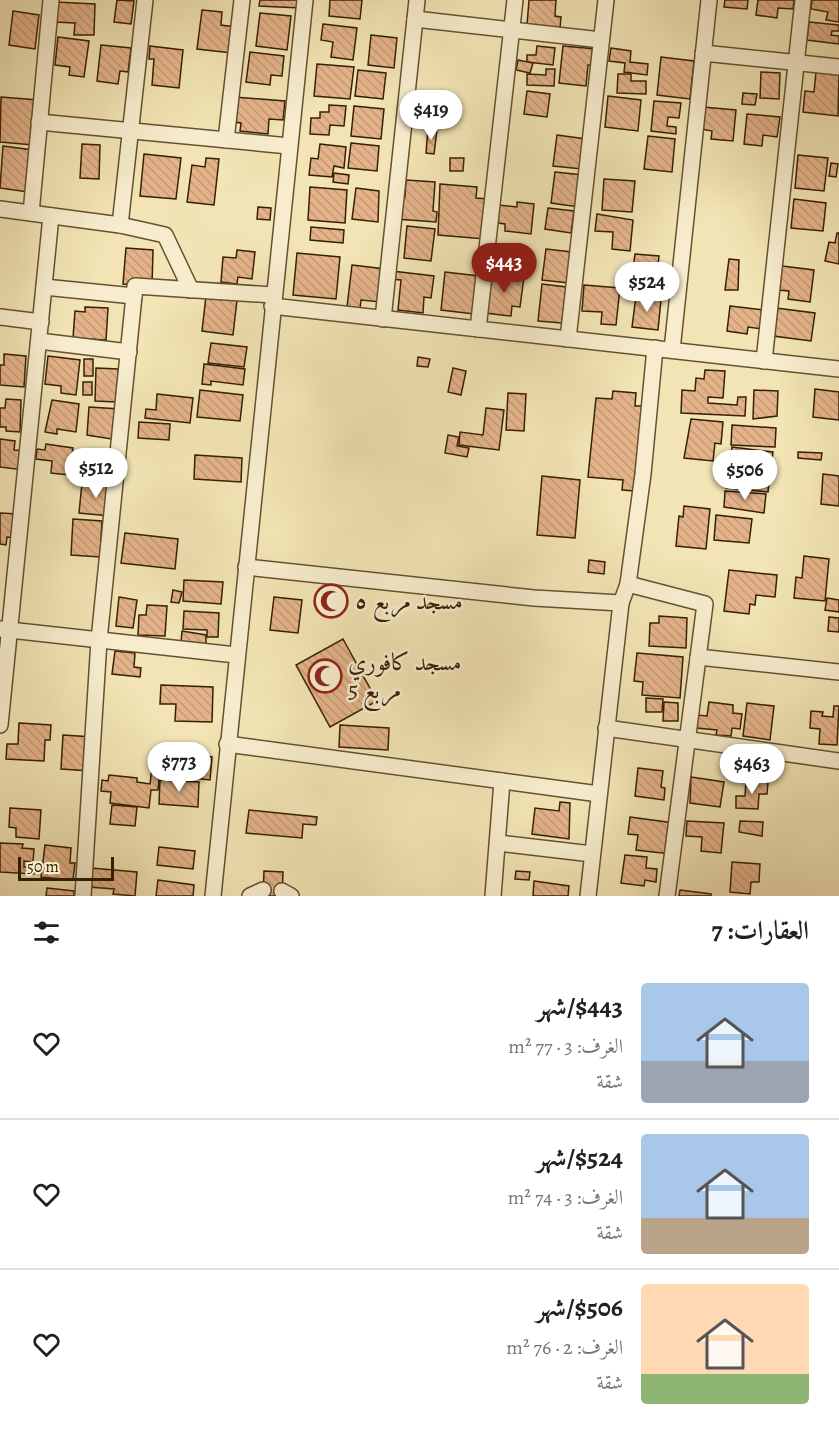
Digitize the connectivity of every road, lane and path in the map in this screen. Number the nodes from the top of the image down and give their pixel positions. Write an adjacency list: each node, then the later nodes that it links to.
1 (51, 0): 16 (street)
2 (145, 0): 17 (street)
3 (242, 0): 18 (street)
4 (304, 0): 19 (street)
5 (417, 0): 10 (street)
6 (515, 0): 11 (street)
7 (606, 0): 12 (street)
8 (705, 0): 13 (street)
9 (803, 0): 14 (street)
10 (415, 19): 11 (street); 29 (street)
11 (512, 29): 12 (street); 31 (street)
12 (602, 40): 32 (street)
13 (704, 53): 14 (street); 35 (street)
14 (796, 63): 15 (street); 37 (street)
15 (839, 67)
16 (39, 122): 17 (street); 21 (street)
17 (130, 131): 18 (street); 23 (street)
18 (226, 140): 19 (street)
19 (289, 146): 27 (street)
20 (0, 209): 21 (street)
21 (31, 213): 22 (street)
22 (51, 216): 23 (street); 24 (street)
23 (120, 225): 25 (street)
24 (44, 288): 26 (street); 30 (street)
25 (191, 290): 26 (street); 27 (street)
26 (134, 296): 36 (street)
27 (272, 300): 29 (street); 39 (street)
28 (0, 317): 30 (street)
29 (383, 319): 31 (street)
30 (41, 322): 33 (street)
31 (478, 329): 32 (street)
32 (568, 339): 34 (street)
33 (39, 341): 36 (street); 42 (street)
34 (655, 348): 35 (street); 40 (street)
35 (672, 350): 37 (street)
36 (129, 352): 43 (street)
37 (764, 361): 38 (street)
38 (839, 369)
39 (246, 567): 41 (street); 44 (street)
40 (628, 584): 41 (street); 45 (street)
41 (621, 603): 48 (street)
42 (5, 629): 43 (street); 47 (street)
43 (99, 640): 44 (street); 56 (street)
44 (236, 655): 50 (street)
45 (698, 657): 46 (street); 49 (street)
46 (839, 672)
47 (0, 724)
48 (606, 728): 49 (street); 53 (street)
49 (687, 739): 51 (street); 60 (street)
50 (227, 744): 52 (street); 57 (street)
51 (839, 761)
52 (502, 781): 53 (street); 54 (street)
53 (599, 794): 55 (street)
54 (498, 843): 55 (street); 58 (street)
55 (592, 854): 59 (street)
56 (83, 896)
57 (213, 896)
58 (494, 896)
59 (588, 896)
60 (667, 896)

